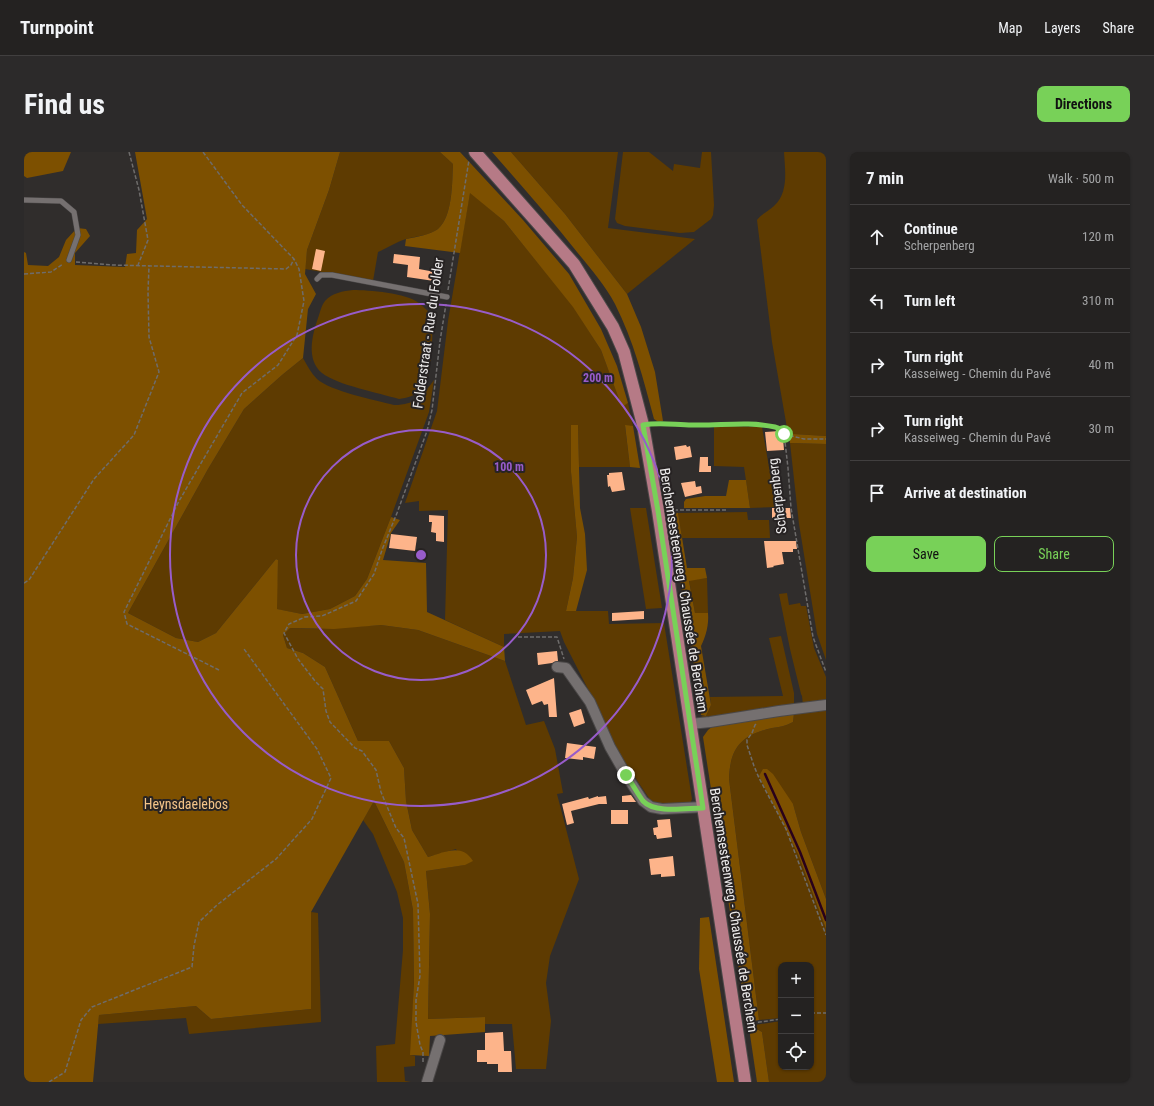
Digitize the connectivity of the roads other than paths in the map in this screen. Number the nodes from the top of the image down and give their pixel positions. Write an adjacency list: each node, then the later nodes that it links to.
1 (472, 155): 8 (main road, Berchemsesteenweg - Chaussée de Berchem)
2 (24, 200): 3 (lane)
3 (69, 260)
4 (317, 279): 5 (lane)
5 (447, 297)
6 (562, 667): 9 (street)
7 (826, 705): 8 (street)
8 (690, 724): 9 (main road, Berchemsesteenweg - Chaussée de Berchem)
9 (703, 808): 12 (main road, Berchemsesteenweg - Chaussée de Berchem)
10 (440, 1040): 11 (street)
11 (427, 1082)
12 (745, 1082)

